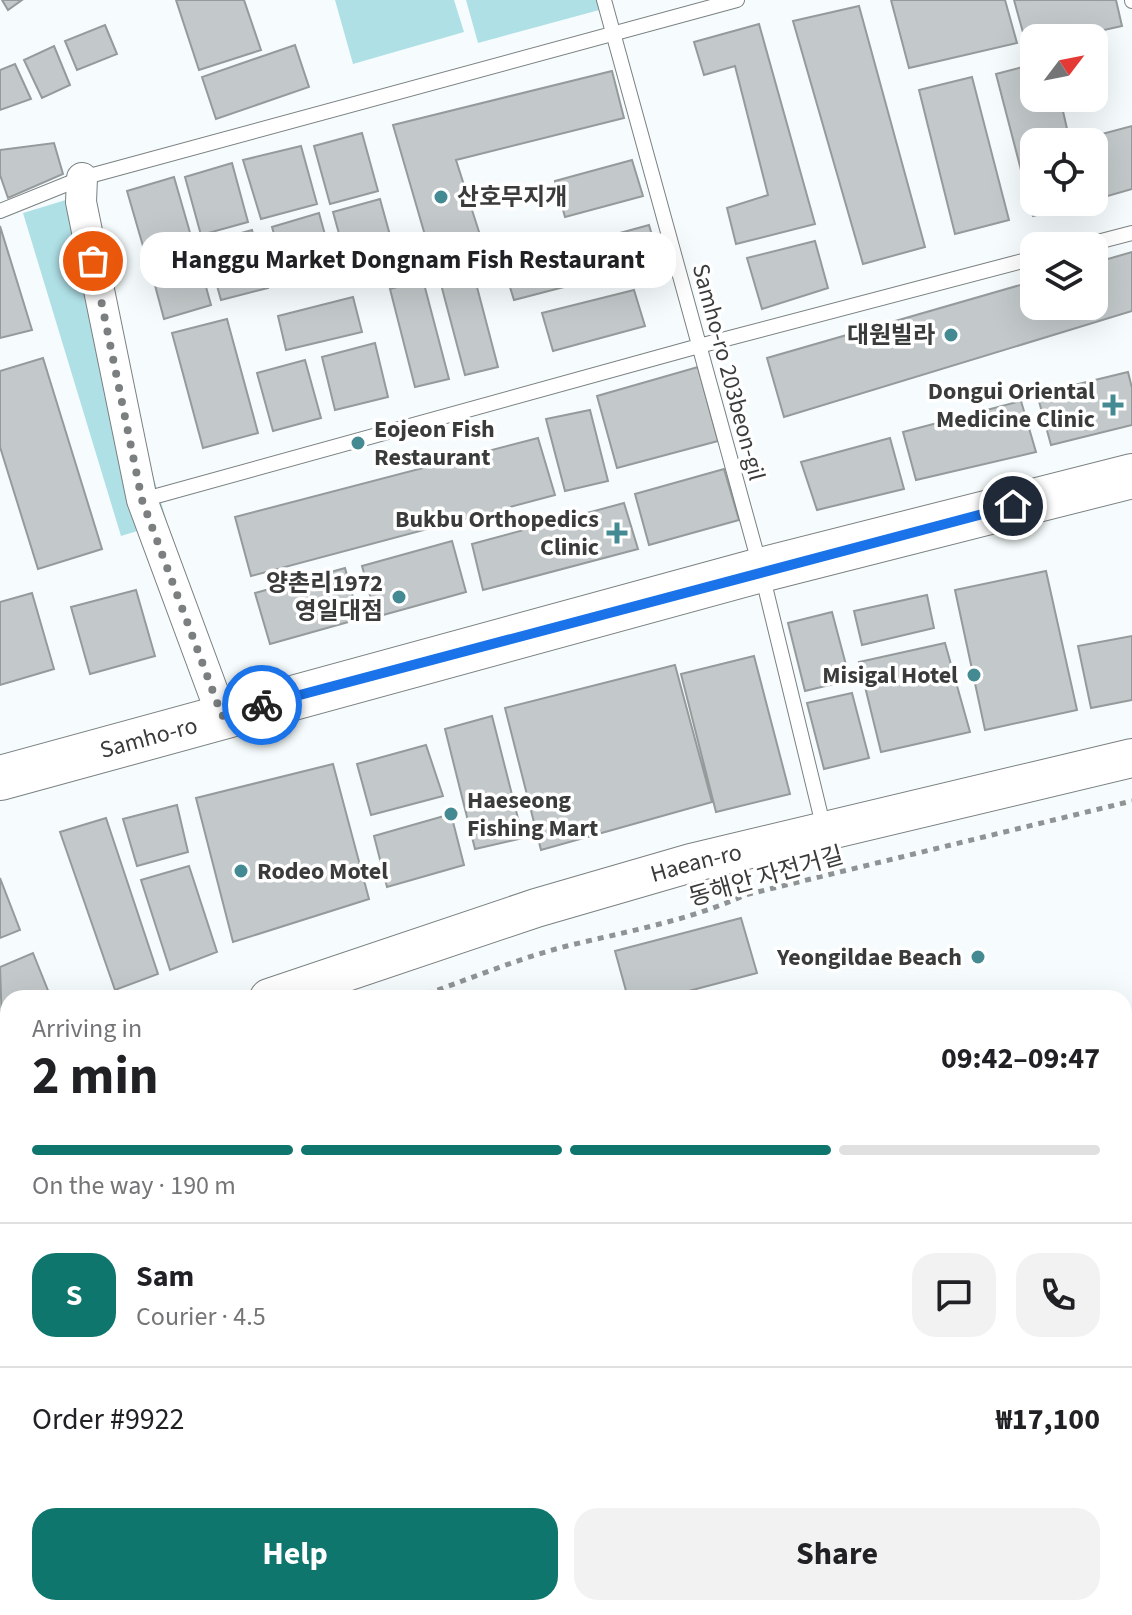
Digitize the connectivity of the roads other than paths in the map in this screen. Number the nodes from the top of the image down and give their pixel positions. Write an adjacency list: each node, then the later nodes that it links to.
1 (604, 0): 3 (lane, Samho-ro 203beon-gil)
2 (737, 0): 3 (lane)
3 (614, 36): 4 (lane); 9 (lane, Samho-ro 203beon-gil)
4 (82, 178): 5 (lane); 11 (street)
5 (0, 211)
6 (1132, 233): 7 (lane)
7 (1108, 239)
8 (1020, 262): 9 (lane)
9 (699, 346): 11 (lane); 12 (lane, Samho-ro 203beon-gil)
10 (1132, 476): 12 (main road, Samho-ro)
11 (142, 500): 13 (street)
12 (761, 570): 13 (main road, Samho-ro); 16 (lane, Samho-ro 203beon-gil)
13 (222, 716): 15 (main road, Samho-ro)
14 (1132, 758): 16 (street, Haean-ro)
15 (0, 778)
16 (824, 829): 17 (street, Haean-ro)
17 (293, 990)

